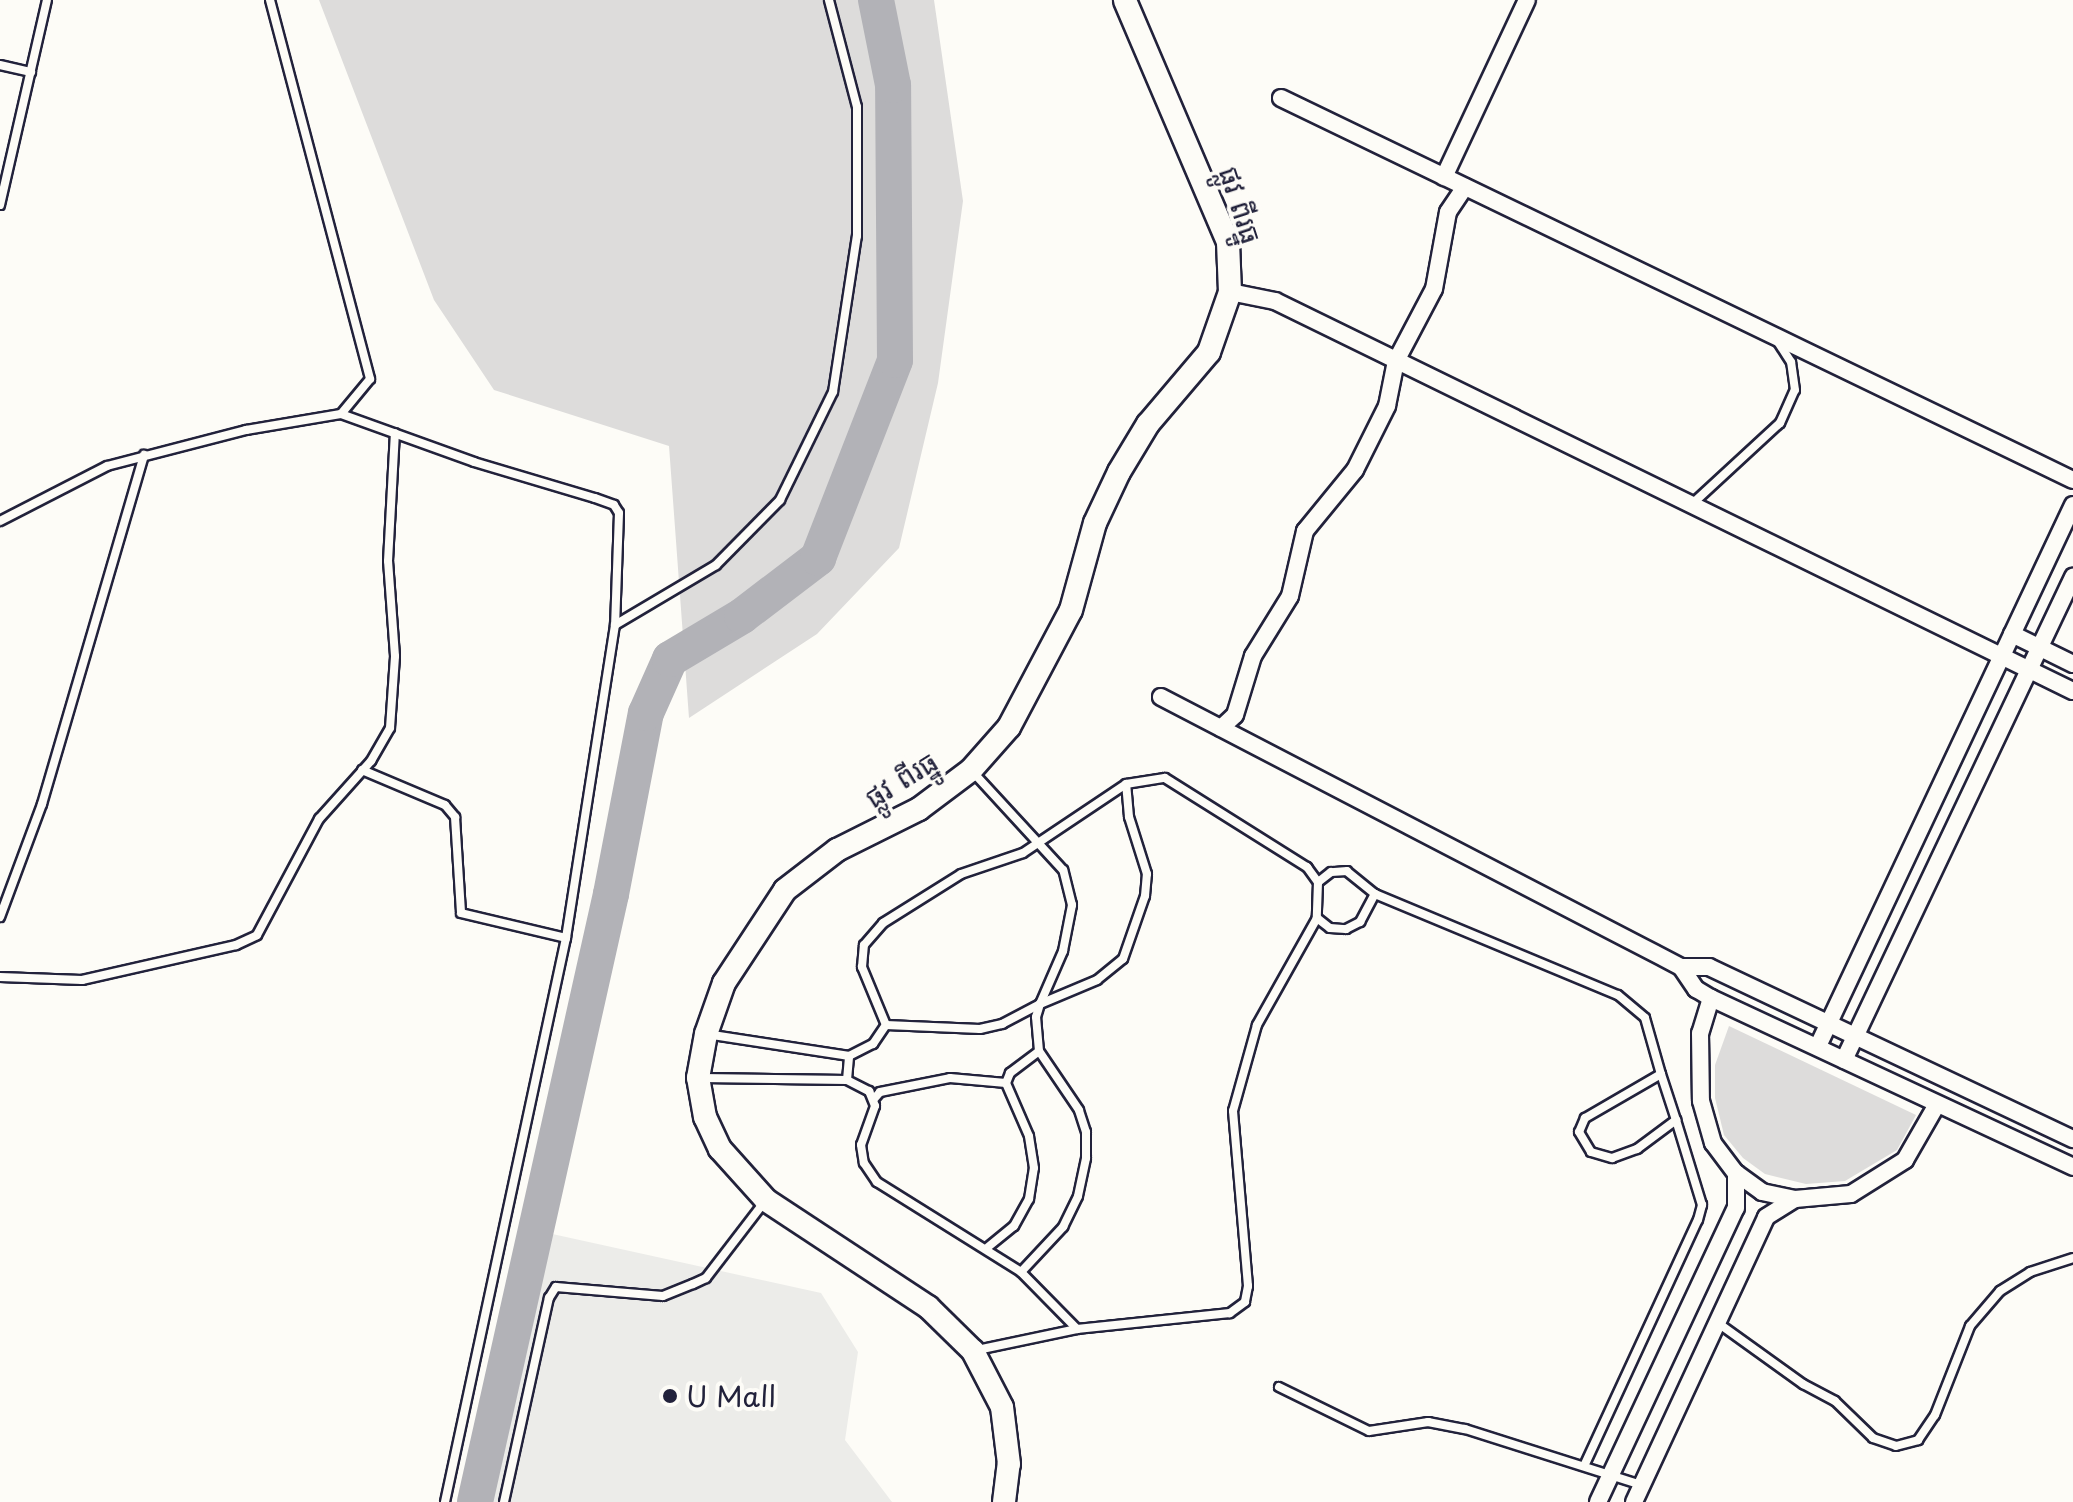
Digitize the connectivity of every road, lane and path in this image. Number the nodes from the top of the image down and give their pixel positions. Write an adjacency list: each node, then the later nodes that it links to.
1 (47, 0): 7 (lane)
2 (270, 0): 15 (lane)
3 (829, 0): 23 (lane)
4 (1125, 0): 12 (main road, ផ្លូវ ពីរធ្នូ)
5 (1527, 0): 9 (street)
6 (0, 65): 7 (lane)
7 (31, 72): 11 (lane)
8 (1281, 98): 9 (street)
9 (1444, 177): 10 (street)
10 (1465, 187): 13 (street); 14 (street)
11 (0, 205)
12 (1230, 292): 14 (street); 33 (main road, ផ្លូវ ពីរធ្នូ)
13 (1773, 335): 18 (street); 19 (lane)
14 (1396, 361): 19 (street); 31 (street)
15 (341, 414): 16 (lane); 17 (lane)
16 (395, 433): 23 (lane); 32 (lane)
17 (144, 455): 21 (lane); 38 (lane)
18 (2073, 480)
19 (1691, 505): 26 (street)
20 (2073, 505): 24 (street)
21 (0, 521)
22 (2073, 577): 25 (street)
23 (615, 625): 40 (lane)
24 (2012, 634): 25 (street); 26 (street)
25 (2039, 648): 27 (street); 28 (street)
26 (2002, 656): 28 (street); 45 (street)
27 (2073, 664)
28 (2028, 670): 29 (street); 48 (street)
29 (2073, 691)
30 (1161, 697): 31 (street)
31 (1221, 728): 41 (street)
32 (362, 770): 40 (lane); 42 (lane)
33 (971, 770): 35 (lane); 47 (main road, ផ្លូវ ពីរធ្នូ)
34 (1126, 784): 35 (lane); 36 (lane); 44 (lane)
35 (1034, 842): 44 (lane); 46 (lane)
36 (1318, 882): 37 (lane); 39 (lane)
37 (1375, 894): 39 (lane); 53 (lane)
38 (0, 917)
39 (1317, 918): 69 (lane)
40 (566, 938): 75 (lane)
41 (1681, 967): 43 (street); 45 (street)
42 (0, 977)
43 (1711, 998): 49 (street); 62 (street)
44 (1040, 1004): 46 (lane); 50 (lane)
45 (1829, 1023): 48 (street); 49 (street)
46 (886, 1025): 51 (lane)
47 (706, 1034): 51 (lane); 54 (main road, ផ្លូវ ពីរធ្នូ)
48 (1854, 1037): 52 (street); 60 (street)
49 (1818, 1046): 52 (street)
50 (1039, 1051): 56 (lane); 67 (lane)
51 (849, 1056): 55 (lane)
52 (1844, 1060): 58 (street)
53 (1661, 1074): 59 (lane); 59 (lane)
54 (698, 1078): 55 (lane); 64 (main road, ផ្លូវ ពីរធ្នូ)
55 (847, 1080): 57 (lane)
56 (1006, 1083): 57 (lane); 65 (lane)
57 (874, 1099): 65 (lane)
58 (1936, 1106): 61 (street); 63 (street)
59 (1676, 1120): 72 (lane)
60 (2073, 1139)
61 (2073, 1167)
62 (1736, 1173): 63 (street); 73 (street)
63 (1795, 1199): 68 (street)
64 (766, 1200): 70 (main road, ផ្លូវ ពីរធ្នូ); 76 (lane)
65 (988, 1247): 67 (lane)
66 (2073, 1258): 68 (lane)
67 (1021, 1272): 69 (lane)
68 (1717, 1322): 74 (street)
69 (1077, 1329): 70 (lane)
70 (973, 1351): 77 (main road, ផ្លូវ ពីរធ្នូ)
71 (1279, 1387): 72 (lane)
72 (1585, 1464): 73 (lane)
73 (1611, 1473): 74 (lane); 78 (street)
74 (1642, 1485): 79 (street)
75 (445, 1502)
76 (504, 1502)
77 (1004, 1502)
78 (1598, 1502)
79 (1634, 1502)

